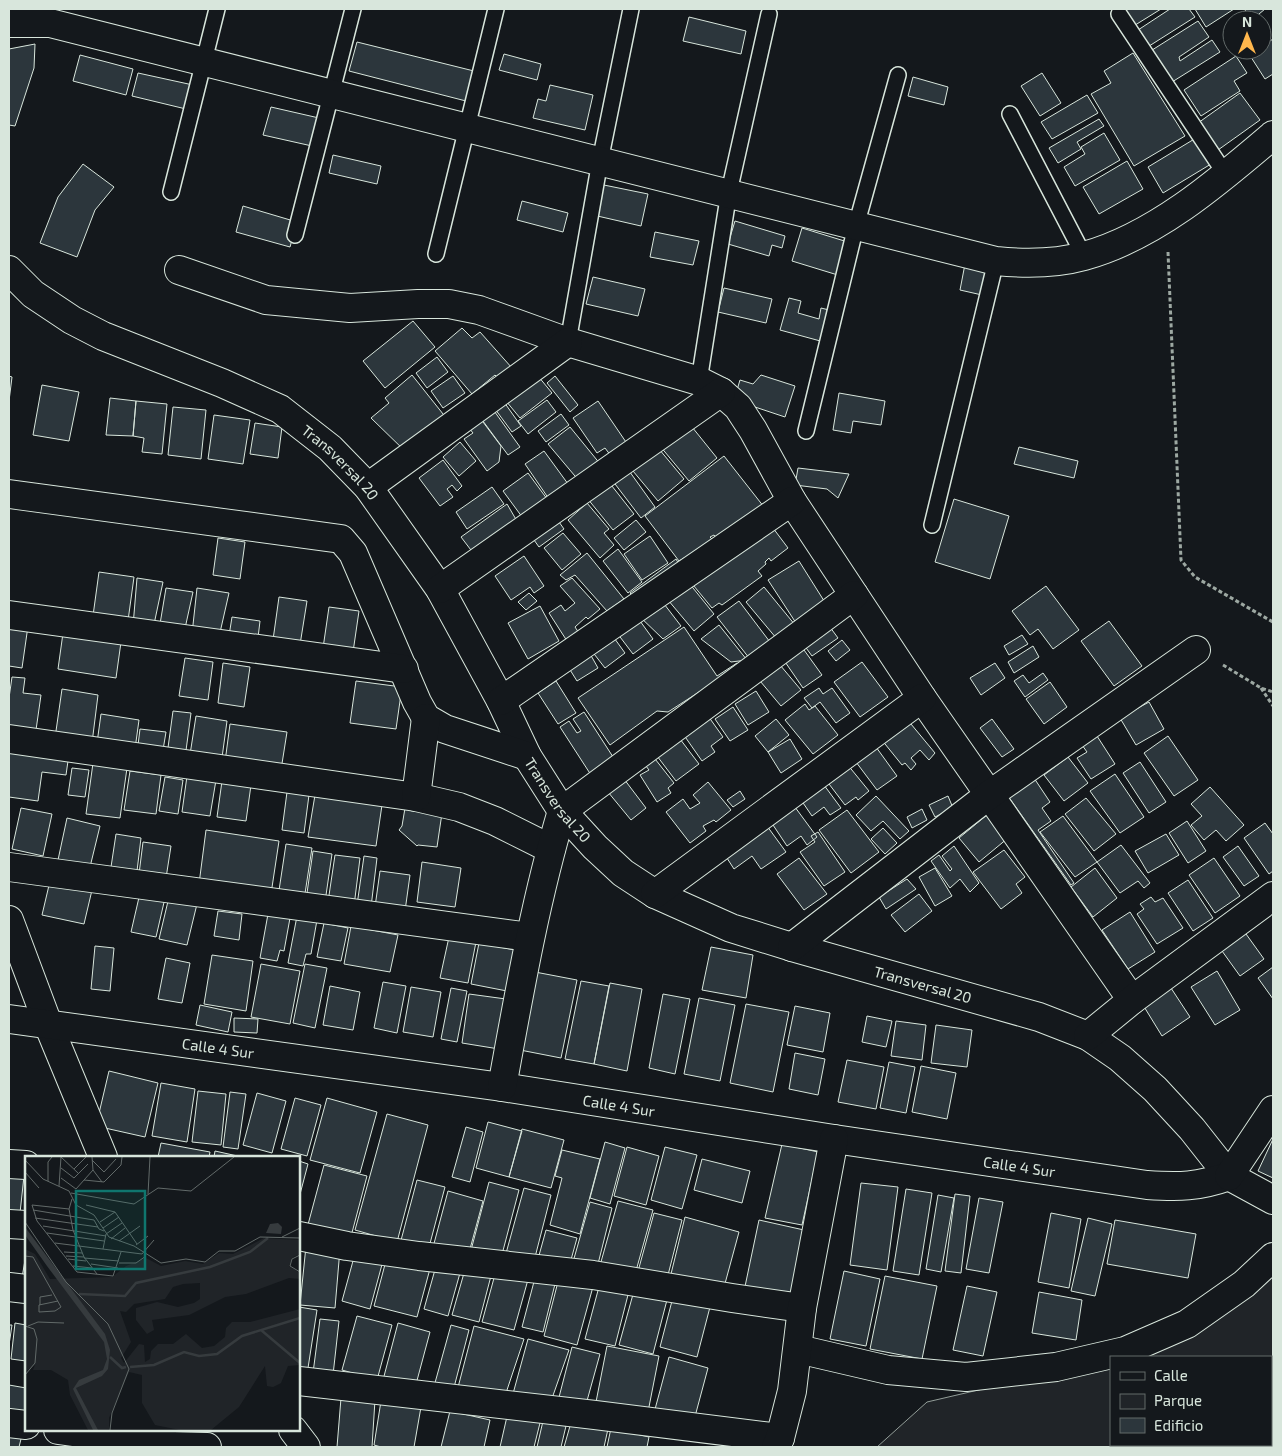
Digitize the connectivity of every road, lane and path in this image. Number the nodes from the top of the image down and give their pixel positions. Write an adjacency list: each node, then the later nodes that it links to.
1 (218, 9): 9 (lane)
2 (353, 9): 11 (lane)
3 (496, 9): 13 (lane)
4 (631, 9): 15 (lane)
5 (769, 14): 18 (lane)
6 (1119, 14): 16 (lane)
7 (52, 16): 8 (street); 9 (street)
8 (9, 23)
9 (204, 60): 11 (street); 17 (lane)
10 (898, 75): 20 (lane)
11 (330, 92): 13 (street); 21 (lane)
12 (1010, 114): 23 (lane)
13 (467, 127): 15 (street); 22 (lane)
14 (1273, 136): 16 (street)
15 (600, 161): 18 (street); 27 (lane)
16 (1226, 175): 19 (street)
17 (171, 192)
18 (728, 192): 20 (street); 28 (lane)
19 (1167, 217): 23 (street); 37 (path)
20 (856, 226): 24 (street); 29 (lane)
21 (295, 235)
22 (436, 254)
23 (1084, 256): 24 (street)
24 (996, 261): 33 (lane)
25 (9, 270): 30 (street, Transversal 20)
26 (179, 270): 27 (street)
27 (568, 342): 28 (street); 30 (street)
28 (710, 386): 32 (street); 34 (street)
29 (806, 431)
30 (368, 488): 34 (street, Transversal 20)
31 (9, 494): 39 (street)
32 (792, 500): 35 (street); 43 (street)
33 (932, 526)
34 (440, 590): 43 (street, Transversal 20)
35 (854, 595): 42 (street); 50 (street)
36 (9, 615): 39 (street)
37 (1273, 622)
38 (1196, 650): 40 (path); 48 (street)
39 (404, 669): 45 (street)
40 (1261, 688): 41 (path); 44 (path)
41 (1273, 692)
42 (922, 698): 48 (street); 53 (street)
43 (502, 701): 47 (street, Transversal 20)
44 (1273, 706)
45 (426, 718): 47 (street); 49 (street)
46 (9, 739): 49 (street)
47 (527, 756): 50 (street, Transversal 20)
48 (989, 795): 57 (street); 58 (street)
49 (416, 798): 51 (street)
50 (562, 810): 51 (street); 53 (street, Transversal 20)
51 (551, 849): 56 (street)
52 (9, 867): 56 (street)
53 (656, 894): 57 (street, Transversal 20)
54 (1273, 896): 58 (street)
55 (9, 920): 60 (street)
56 (530, 937): 62 (street)
57 (792, 947): 61 (street, Transversal 20)
58 (1132, 1000): 61 (street)
59 (9, 1019): 60 (street, Calle 4 Sur)
60 (48, 1024): 62 (street, Calle 4 Sur); 65 (street)
61 (1088, 1036): 68 (street, Transversal 20)
62 (502, 1086): 64 (street, Calle 4 Sur)
63 (1273, 1110): 68 (street)
64 (834, 1139): 68 (street, Calle 4 Sur); 76 (street)
65 (102, 1156)
66 (9, 1164): 67 (street)
67 (25, 1165)
68 (1229, 1176): 69 (street)
69 (1273, 1200)
70 (9, 1224): 71 (street)
71 (25, 1225)
72 (300, 1236): 76 (street)
73 (1273, 1257): 77 (street)
74 (9, 1287): 75 (street)
75 (25, 1289)
76 (802, 1308): 77 (street)
77 (798, 1349): 83 (street)
78 (300, 1381): 83 (street)
79 (9, 1423): 80 (street)
80 (25, 1425)
81 (65, 1431): 84 (street)
82 (294, 1431): 85 (street)
83 (778, 1443)
84 (207, 1447)
85 (306, 1447)

